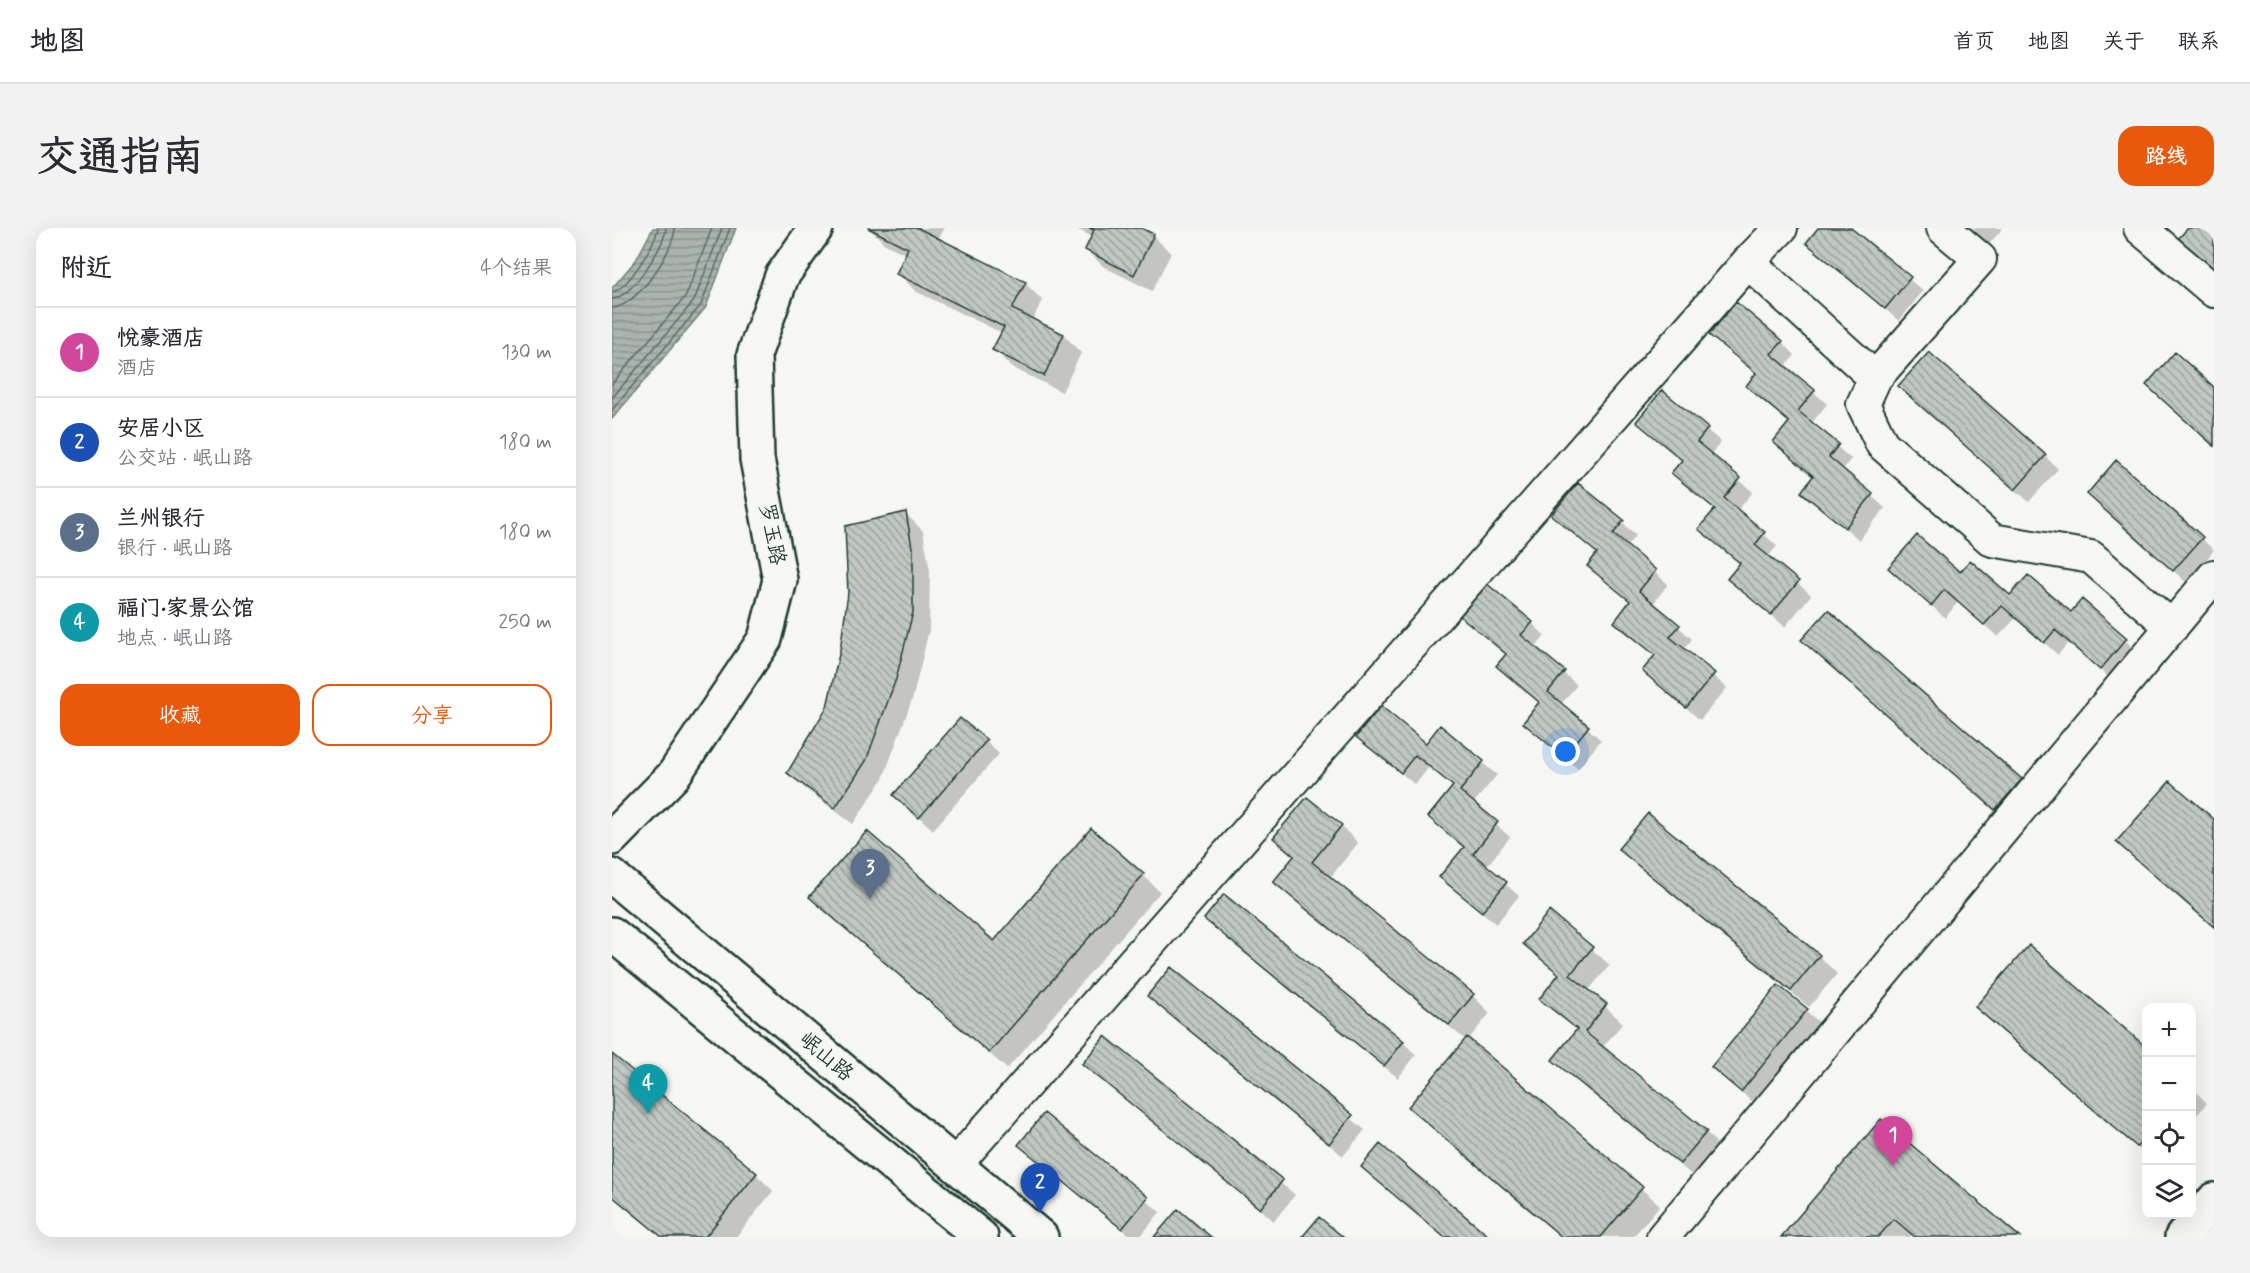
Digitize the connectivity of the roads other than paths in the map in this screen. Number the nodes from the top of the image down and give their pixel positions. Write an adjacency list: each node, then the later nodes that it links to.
1 (816, 228): 10 (main road, 罗玉路)
2 (1781, 228): 5 (street)
3 (1943, 228): 7 (street)
4 (2140, 228): 6 (street)
5 (1748, 262): 7 (street); 13 (street)
6 (2214, 291)
7 (1875, 378): 9 (street)
8 (2214, 576): 9 (street)
9 (2172, 627): 17 (street)
10 (612, 838)
11 (612, 876): 13 (main road, 岷山路)
12 (612, 934): 15 (main road, 岷山路)
13 (955, 1165): 16 (main road, 岷山路)
14 (2214, 1200): 18 (main road)
15 (981, 1237)
16 (1041, 1237)
17 (1663, 1237)
18 (2182, 1237)

